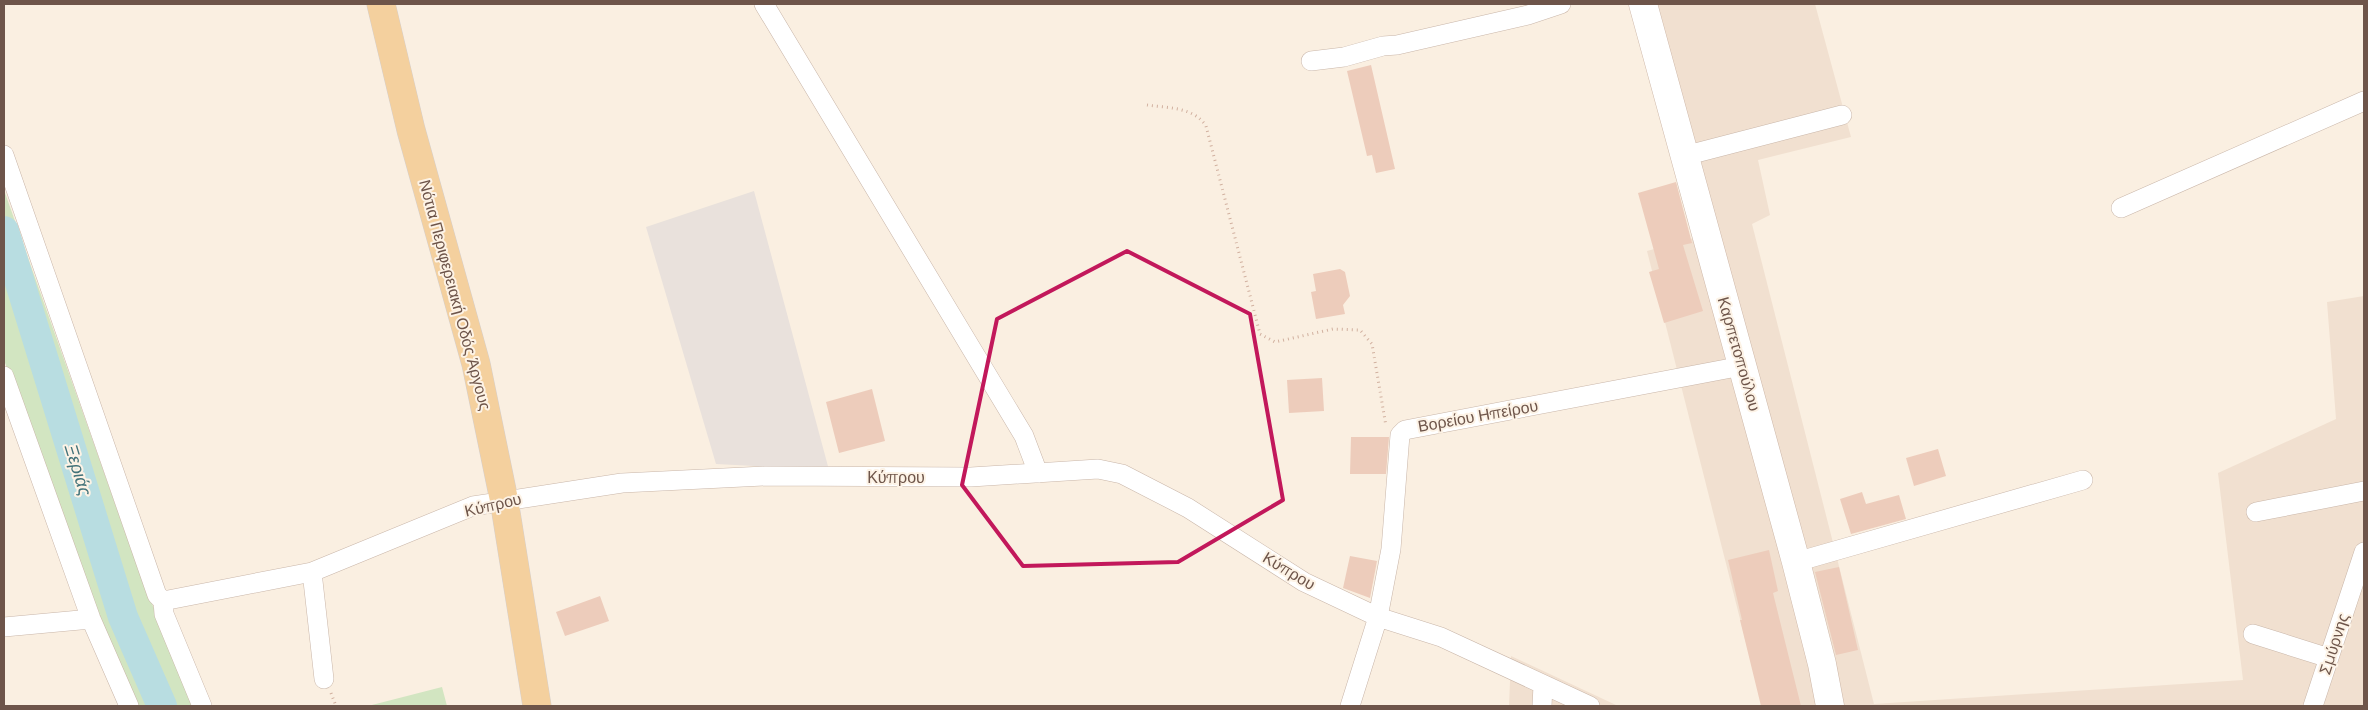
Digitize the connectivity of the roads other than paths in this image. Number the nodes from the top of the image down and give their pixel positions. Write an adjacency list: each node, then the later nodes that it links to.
1 (380, 4): 16 (main road, Νότια Περιφερειακή Οδός Άργους)
2 (764, 4): 13 (street)
3 (1560, 4): 5 (street)
4 (1643, 4): 9 (main road, Καρπετοπούλου)
5 (1311, 61)
6 (2364, 101): 10 (street)
7 (1842, 115): 9 (street)
8 (4, 155): 21 (street)
9 (1684, 156): 11 (main road, Καρπετοπούλου)
10 (2121, 208)
11 (1742, 366): 19 (main road, Καρπετοπούλου); 22 (street, Βορείου Ηπείρου)
12 (4, 376): 23 (street)
13 (1038, 473): 16 (street, Κύπρου); 22 (street, Κύπρου)
14 (2083, 480): 19 (street)
15 (2364, 491): 17 (street)
16 (504, 500): 20 (street, Κύπρου); 31 (main road, Νότια Περιφερειακή Οδός Άργους)
17 (2256, 512)
18 (2364, 552): 26 (street, Σμύρνης)
19 (1796, 562): 35 (main road, Καρπετοπούλου)
20 (312, 572): 21 (street, Κύπρου); 27 (street)
21 (163, 601): 30 (street)
22 (1378, 617): 28 (street, Κύπρου); 32 (street, Βορείου Ηπείρου)
23 (91, 619): 24 (street); 29 (street)
24 (4, 627)
25 (2253, 634): 26 (street)
26 (2329, 658): 36 (street, Σμύρνης)
27 (324, 679)
28 (1543, 685): 33 (street); 34 (street, Κύπρου)
29 (129, 706)
30 (202, 706)
31 (537, 706)
32 (1350, 706)
33 (1542, 706)
34 (1590, 706)
35 (1830, 706)
36 (2313, 706)

